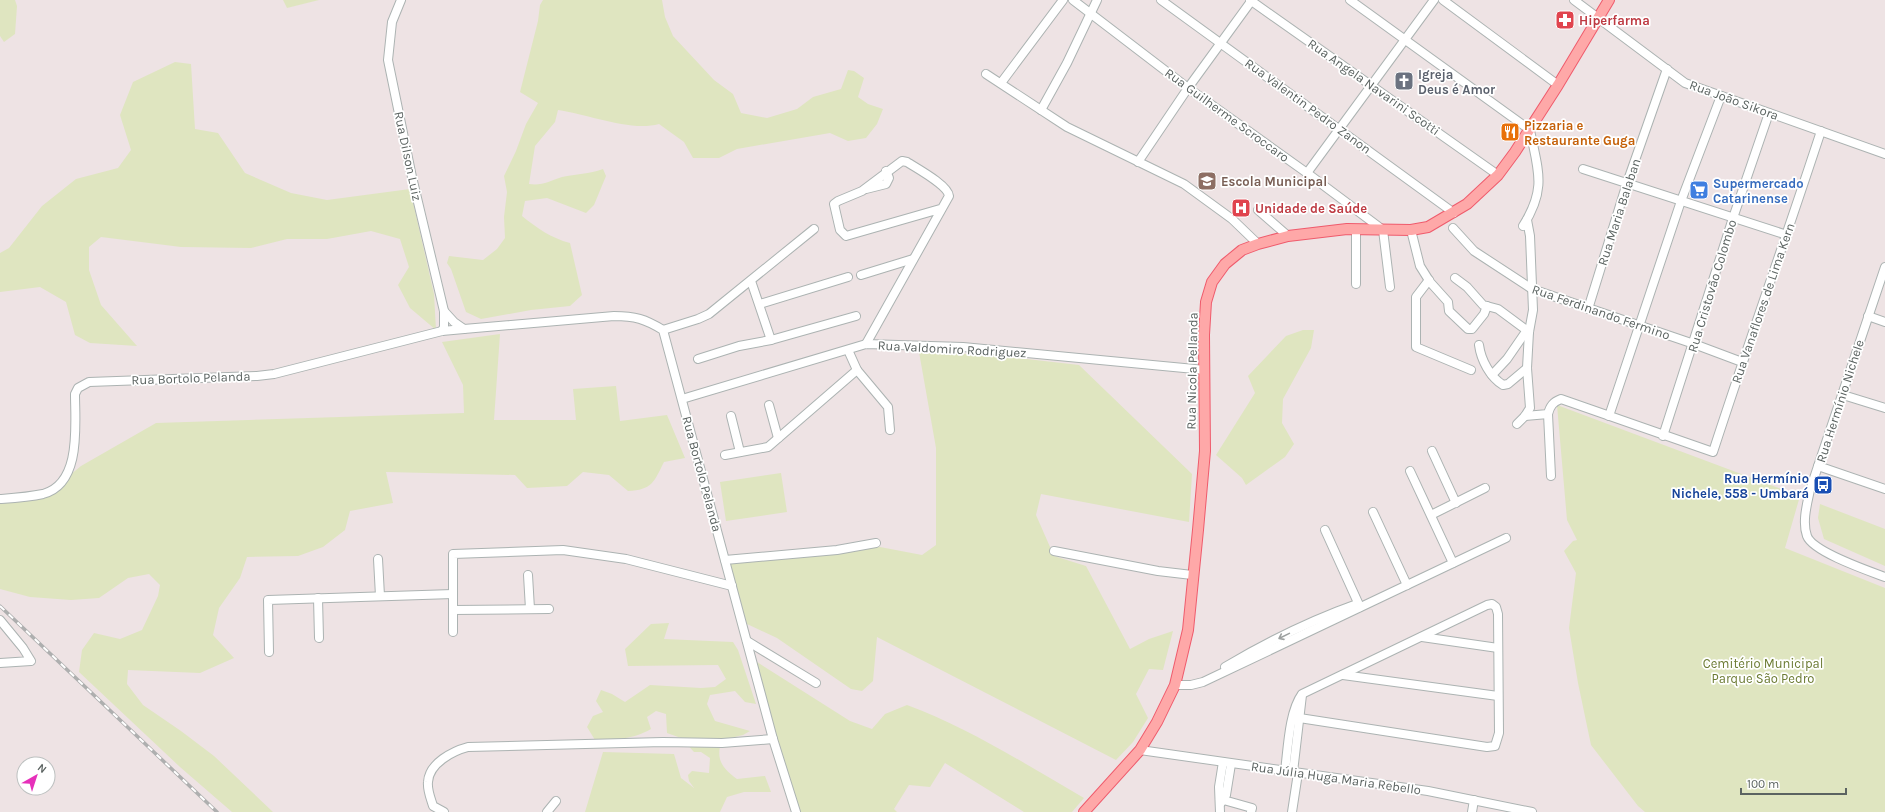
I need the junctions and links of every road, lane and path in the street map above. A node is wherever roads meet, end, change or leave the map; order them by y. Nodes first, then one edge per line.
1 (401, 0) edge
2 (1063, 0) edge
3 (1073, 0) edge
4 (1097, 0) edge
5 (1161, 0) edge
6 (1252, 0) edge
7 (1350, 0) edge
8 (1434, 0) edge
9 (1443, 0) edge
10 (1574, 0) edge
11 (1609, 0) edge
12 (1090, 13) junction
13 (1598, 18) junction
14 (1405, 39) junction
15 (1221, 43) junction
16 (1667, 69) junction
17 (986, 74) dead end
18 (1002, 83) junction
19 (1372, 85) junction
20 (1558, 86) junction
21 (1188, 88) junction
22 (1721, 96) junction
23 (1041, 110) junction
24 (1769, 113) junction
25 (1340, 129) junction
26 (1530, 130) junction
27 (1821, 131) junction
28 (1885, 154) edge
29 (1138, 162) junction
30 (1583, 169) dead end
31 (1307, 172) junction
32 (1498, 174) junction
33 (1627, 183) junction
34 (1681, 201) junction
35 (940, 210) junction
36 (1258, 210) dead end
37 (1454, 213) junction
38 (1733, 218) junction
39 (1453, 228) dead end
40 (814, 229) dead end
41 (1356, 230) junction
42 (1383, 230) junction
43 (1411, 230) junction
44 (1787, 235) junction
45 (1288, 236) junction
46 (1258, 244) junction
47 (913, 259) junction
48 (1885, 267) edge
49 (861, 275) dead end
50 (848, 277) dead end
51 (1455, 278) dead end
52 (1429, 280) junction
53 (751, 281) junction
54 (1356, 284) dead end
55 (1390, 287) dead end
56 (1532, 289) junction
57 (760, 304) junction
58 (1487, 306) junction
59 (1588, 310) junction
60 (444, 311) junction
61 (856, 316) dead end
62 (1868, 316) junction
63 (1885, 322) edge
64 (1640, 325) junction
65 (464, 329) junction
66 (663, 330) junction
67 (442, 331) junction
68 (1528, 331) junction
69 (772, 340) junction
70 (866, 344) junction
71 (1694, 344) junction
72 (1479, 345) dead end
73 (848, 350) junction
74 (698, 359) dead end
75 (1742, 362) junction
76 (1527, 368) junction
77 (857, 370) junction
78 (1205, 370) junction
79 (1471, 370) dead end
80 (1492, 375) junction
81 (1843, 395) junction
82 (682, 399) junction
83 (769, 405) dead end
84 (1885, 408) edge
85 (1548, 414) junction
86 (730, 416) dead end
87 (1525, 416) junction
88 (1608, 416) junction
89 (1517, 424) dead end
90 (890, 430) dead end
91 (1664, 436) junction
92 (778, 438) junction
93 (1432, 451) dead end
94 (740, 452) junction
95 (725, 455) dead end
96 (1818, 466) junction
97 (1410, 472) dead end
98 (1552, 476) dead end
99 (1485, 488) dead end
100 (1885, 489) edge
101 (0, 499) edge
102 (1456, 503) junction
103 (1373, 512) dead end
104 (1431, 515) junction
105 (1325, 530) dead end
106 (1506, 538) dead end
107 (876, 543) dead end
108 (1054, 551) dead end
109 (378, 559) dead end
110 (725, 560) junction
111 (1453, 563) junction
112 (528, 575) dead end
113 (1192, 575) junction
114 (1885, 577) edge
115 (1407, 585) junction
116 (732, 586) junction
117 (453, 594) junction
118 (380, 596) junction
119 (318, 598) junction
120 (1359, 605) junction
121 (530, 609) junction
122 (549, 609) dead end
123 (453, 610) junction
124 (0, 620) edge
125 (453, 632) dead end
126 (1421, 637) junction
127 (319, 638) dead end
128 (747, 641) junction
129 (1498, 648) junction
130 (269, 652) dead end
131 (0, 663) edge
132 (1342, 675) junction
133 (816, 683) dead end
134 (1175, 685) junction
135 (1498, 696) junction
136 (1296, 718) junction
137 (773, 739) junction
138 (1140, 750) junction
139 (1227, 763) junction
140 (1292, 772) junction
141 (1474, 800) junction
142 (556, 801) dead end
143 (1221, 801) junction
144 (444, 812) edge
145 (547, 812) edge
146 (796, 812) edge
147 (1084, 812) edge
148 (1220, 812) edge
149 (1251, 812) edge
150 (1292, 812) edge
151 (1472, 812) edge
152 (1530, 812) edge

1 - 60 street, Rua Dilson Luiz
2 - 18 street
3 - 12 street, Rua Guilherme Scroccaro
4 - 12 street
5 - 15 street, Rua Valentin Pedro Zanon
6 - 15 street
6 - 19 street, Rua Angela Navarini Scotti
7 - 14 street
8 - 14 street
9 - 20 street
10 - 13 street, Rua João Sikora
11 - 13 main road, Rua Nicola Pellanda
12 - 21 street, Rua Guilherme Scroccaro
12 - 23 street
13 - 16 street, Rua João Sikora
13 - 20 main road, Rua Nicola Pellanda
14 - 19 street
14 - 26 street
15 - 21 street
15 - 25 street, Rua Valentin Pedro Zanon
16 - 22 street, Rua João Sikora
16 - 33 street, Rua Maria Balaban
17 - 18 street
18 - 23 street
19 - 25 street
19 - 32 street, Rua Angela Navarini Scotti
20 - 26 main road, Rua Nicola Pellanda
21 - 29 street
21 - 31 street, Rua Guilherme Scroccaro
22 - 24 street, Rua João Sikora
22 - 34 street
23 - 29 street
24 - 27 street, Rua João Sikora
24 - 38 street, Rua Cristovão Colombo
25 - 31 street
25 - 37 street, Rua Valentin Pedro Zanon
26 - 32 main road, Rua Nicola Pellanda
26 - 56 street
27 - 28 street, Rua João Sikora
27 - 44 street, Rua Vanaflores de Lima Kern
29 - 46 street
30 - 33 street
31 - 42 street, Rua Guilherme Scroccaro
32 - 37 main road, Rua Nicola Pellanda
33 - 34 street
33 - 59 street, Rua Maria Balaban
34 - 38 street
34 - 64 street
35 - 35 street
35 - 47 street
36 - 45 street
37 - 43 main road, Rua Nicola Pellanda
38 - 44 street
38 - 71 street, Rua Cristovão Colombo
39 - 56 street, Rua Ferdinando Fermino
40 - 53 street
41 - 42 main road, Rua Nicola Pellanda
41 - 45 main road, Rua Nicola Pellanda
41 - 54 street
42 - 43 main road, Rua Nicola Pellanda
42 - 55 street
43 - 52 street
44 - 75 street, Rua Vanaflores de Lima Kern
45 - 46 main road, Rua Nicola Pellanda
46 - 78 main road, Rua Nicola Pellanda
47 - 49 street
47 - 70 street
48 - 62 street, Rua Hermínio Nichele
50 - 57 street
51 - 58 street
52 - 58 street
52 - 79 street
53 - 57 street
53 - 66 street
56 - 59 street, Rua Ferdinando Fermino
56 - 68 street
57 - 69 street
58 - 68 street
59 - 64 street, Rua Ferdinando Fermino
60 - 65 street
60 - 67 street
61 - 69 street
62 - 63 street
62 - 81 street, Rua Hermínio Nichele
64 - 71 street, Rua Ferdinando Fermino
64 - 88 street
65 - 66 street, Rua Bortolo Pelanda
65 - 67 street, Rua Bortolo Pelanda
66 - 82 street, Rua Bortolo Pelanda
67 - 101 street, Rua Bortolo Pelanda
68 - 76 street
68 - 80 street
69 - 74 street
70 - 73 street, Rua Valdomiro Rodriguez
70 - 78 street, Rua Valdomiro Rodriguez
71 - 75 street, Rua Ferdinando Fermino
71 - 91 street, Rua Cristovão Colombo
72 - 80 street
73 - 77 street
73 - 82 street, Rua Valdomiro Rodriguez
75 - 91 street, Rua Vanaflores de Lima Kern
76 - 80 street
76 - 87 street
77 - 90 street
77 - 92 street
78 - 113 main road, Rua Nicola Pellanda
81 - 84 street
81 - 96 street, Rua Hermínio Nichele
82 - 110 street, Rua Bortolo Pelanda
83 - 92 street
85 - 87 street
85 - 88 street
85 - 98 street
86 - 94 street
87 - 89 street
88 - 91 street
92 - 94 street
93 - 102 street
94 - 95 street
96 - 100 street
96 - 114 street, Rua Hermínio Nichele
97 - 104 street
99 - 102 street
102 - 104 street
103 - 115 street
104 - 111 street
105 - 120 street
106 - 111 street
107 - 110 street
108 - 113 street
109 - 118 street
110 - 116 street, Rua Bortolo Pelanda
111 - 115 street
112 - 121 street
113 - 134 main road, Rua Nicola Pellanda
115 - 120 street
116 - 117 street
116 - 128 street, Rua Bortolo Pelanda
117 - 118 street
117 - 123 street
118 - 119 street
119 - 127 street
119 - 130 street
120 - 134 street
121 - 122 street
121 - 123 street
123 - 125 street
124 - 131 street
126 - 129 street
126 - 129 street
126 - 132 street
128 - 133 street
128 - 137 street, Rua Bortolo Pelanda
129 - 135 street
132 - 135 street
132 - 136 street
134 - 138 main road, Rua Nicola Pellanda
135 - 136 street
136 - 140 street
137 - 144 street
137 - 146 street, Rua Bortolo Pelanda
138 - 139 street, Rua Júlia Huga Maria Rebello
138 - 147 main road, Rua Nicola Pellanda
139 - 140 street, Rua Júlia Huga Maria Rebello
139 - 143 street
140 - 141 street, Rua Júlia Huga Maria Rebello
140 - 150 street
141 - 151 street
141 - 152 street, Rua Júlia Huga Maria Rebello
142 - 145 street
143 - 148 street
143 - 149 street

